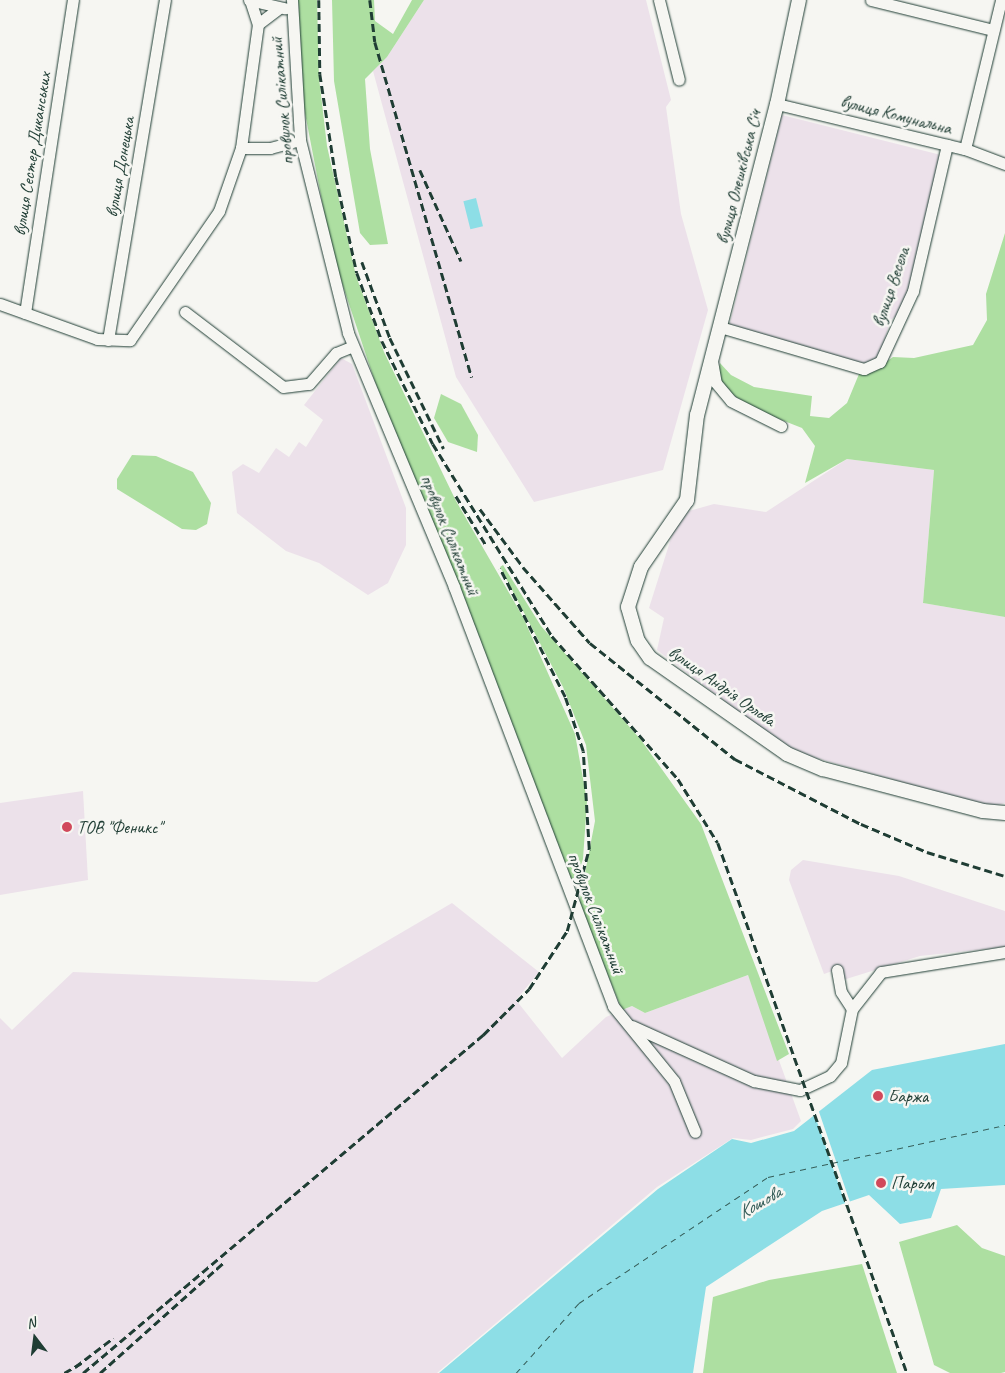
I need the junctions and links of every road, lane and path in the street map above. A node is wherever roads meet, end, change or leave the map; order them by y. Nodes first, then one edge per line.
1 (73, 0) edge
2 (165, 0) edge
3 (250, 0) edge
4 (659, 0) edge
5 (799, 0) edge
6 (871, 0) edge
7 (1001, 0) edge
8 (292, 4) edge
9 (278, 8) junction
10 (258, 24) junction
11 (993, 30) junction
12 (679, 80) dead end
13 (777, 104) junction
14 (300, 140) junction
15 (947, 145) junction
16 (240, 148) junction
17 (964, 150) junction
18 (1005, 164) edge
19 (0, 304) edge
20 (185, 312) dead end
21 (25, 313) junction
22 (720, 327) junction
23 (108, 340) junction
24 (353, 346) junction
25 (712, 362) junction
26 (781, 426) dead end
27 (1005, 813) edge
28 (1005, 952) edge
29 (838, 970) dead end
30 (852, 1009) junction
31 (628, 1024) junction
32 (696, 1132) dead end

1 - 21 street, вулиця Сестер Диканських
2 - 23 street, вулиця Донецька
3 - 9 street
3 - 10 street
4 - 12 street
5 - 13 street, вулиця Олешківська Січ
6 - 11 street
7 - 11 street
8 - 9 street
8 - 14 street, провулок Силікатний
9 - 10 street
10 - 16 street
11 - 17 street
13 - 15 street, вулиця Комунальна
13 - 22 street, вулиця Олешківська Січ
14 - 16 street
14 - 24 street, провулок Силікатний
15 - 17 street, вулиця Комунальна
15 - 22 street, вулиця Весела
16 - 23 street
17 - 18 street, вулиця Комунальна
19 - 21 street
20 - 24 street
21 - 23 street
22 - 25 street, вулиця Олешківська Січ
24 - 31 street, провулок Силікатний
25 - 26 street
25 - 27 street, вулиця Андрія Орлова
28 - 30 street
29 - 30 street
30 - 31 street
31 - 32 street, провулок Силікатний

